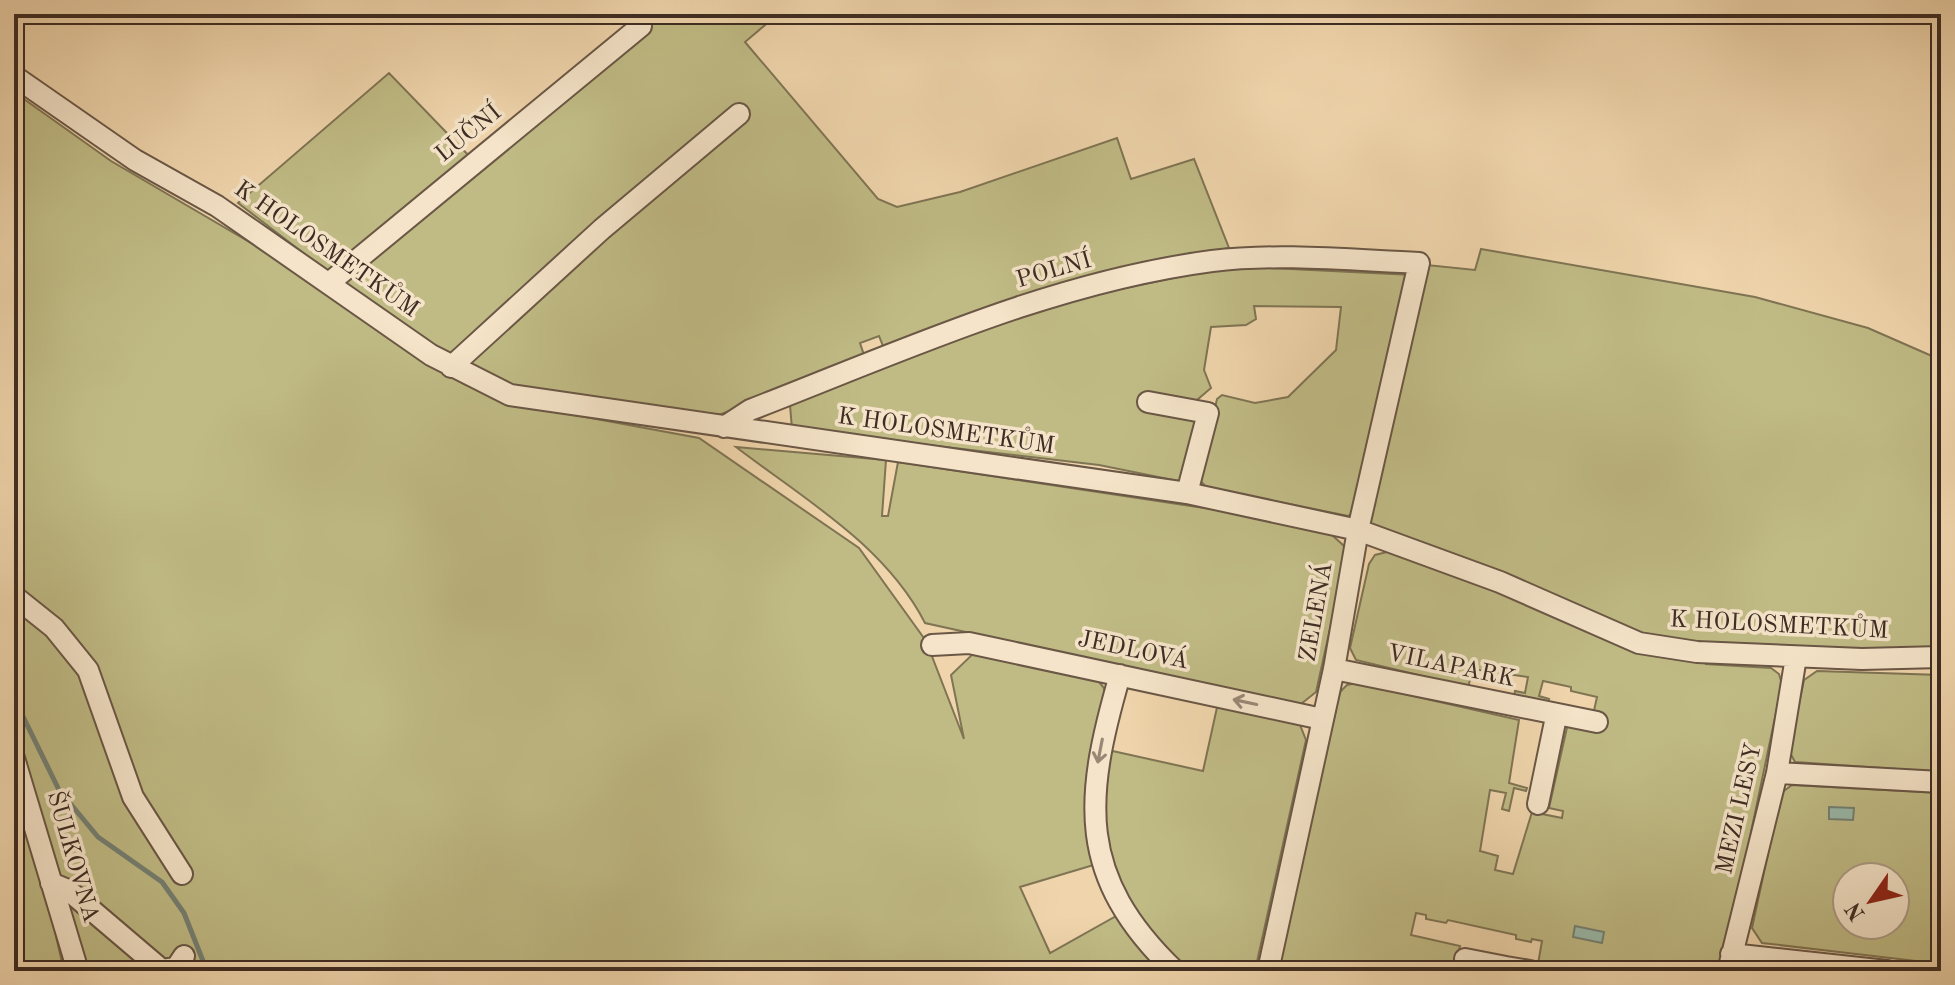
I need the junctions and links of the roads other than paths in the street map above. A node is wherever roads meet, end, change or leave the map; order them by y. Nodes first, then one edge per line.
1 (641, 26) dead end
2 (14, 76) edge
3 (739, 114) dead end
4 (1419, 263) joint
5 (329, 283) junction
6 (451, 367) junction
7 (1148, 402) dead end
8 (724, 427) junction
9 (1187, 493) junction
10 (1358, 530) junction
11 (14, 596) edge
12 (932, 645) dead end
13 (1796, 657) junction
14 (1941, 657) edge
15 (1334, 669) junction
16 (1120, 675) junction
17 (1556, 717) junction
18 (1322, 719) junction
19 (1597, 722) dead end
20 (14, 758) edge
21 (1777, 773) junction
22 (1941, 782) edge
23 (1538, 804) dead end
24 (182, 874) dead end
25 (51, 883) junction
26 (184, 956) dead end
27 (1465, 959) dead end
28 (1730, 963) edge
29 (1506, 969) edge
30 (78, 971) edge
31 (1175, 971) edge
32 (1268, 971) edge
33 (1530, 971) edge
34 (1887, 971) edge

1 - 5 street, LUČNÍ
2 - 5 street, K HOLOSMETKŮM
3 - 6 street
4 - 8 street, POLNÍ
4 - 10 street, ZELENÁ
5 - 6 street, K HOLOSMETKŮM
6 - 8 street, K HOLOSMETKŮM
7 - 9 street
8 - 9 street, K HOLOSMETKŮM
9 - 10 street, K HOLOSMETKŮM
10 - 13 street, K HOLOSMETKŮM
10 - 15 street, ZELENÁ
11 - 24 street
12 - 16 street, JEDLOVÁ
13 - 14 street, K HOLOSMETKŮM
13 - 21 street, MEZI LESY
15 - 17 street, VILAPARK
15 - 18 street, ZELENÁ
18 -> 16 street, JEDLOVÁ
16 -> 31 street
17 - 19 street, VILAPARK
17 - 23 street
18 - 32 street, ZELENÁ
20 - 25 street, ŠULKOVNA
21 - 22 street
21 - 28 street, MEZI LESY
25 - 26 street
25 - 30 street, ŠULKOVNA
27 - 29 street
28 - 34 street
29 - 33 street

